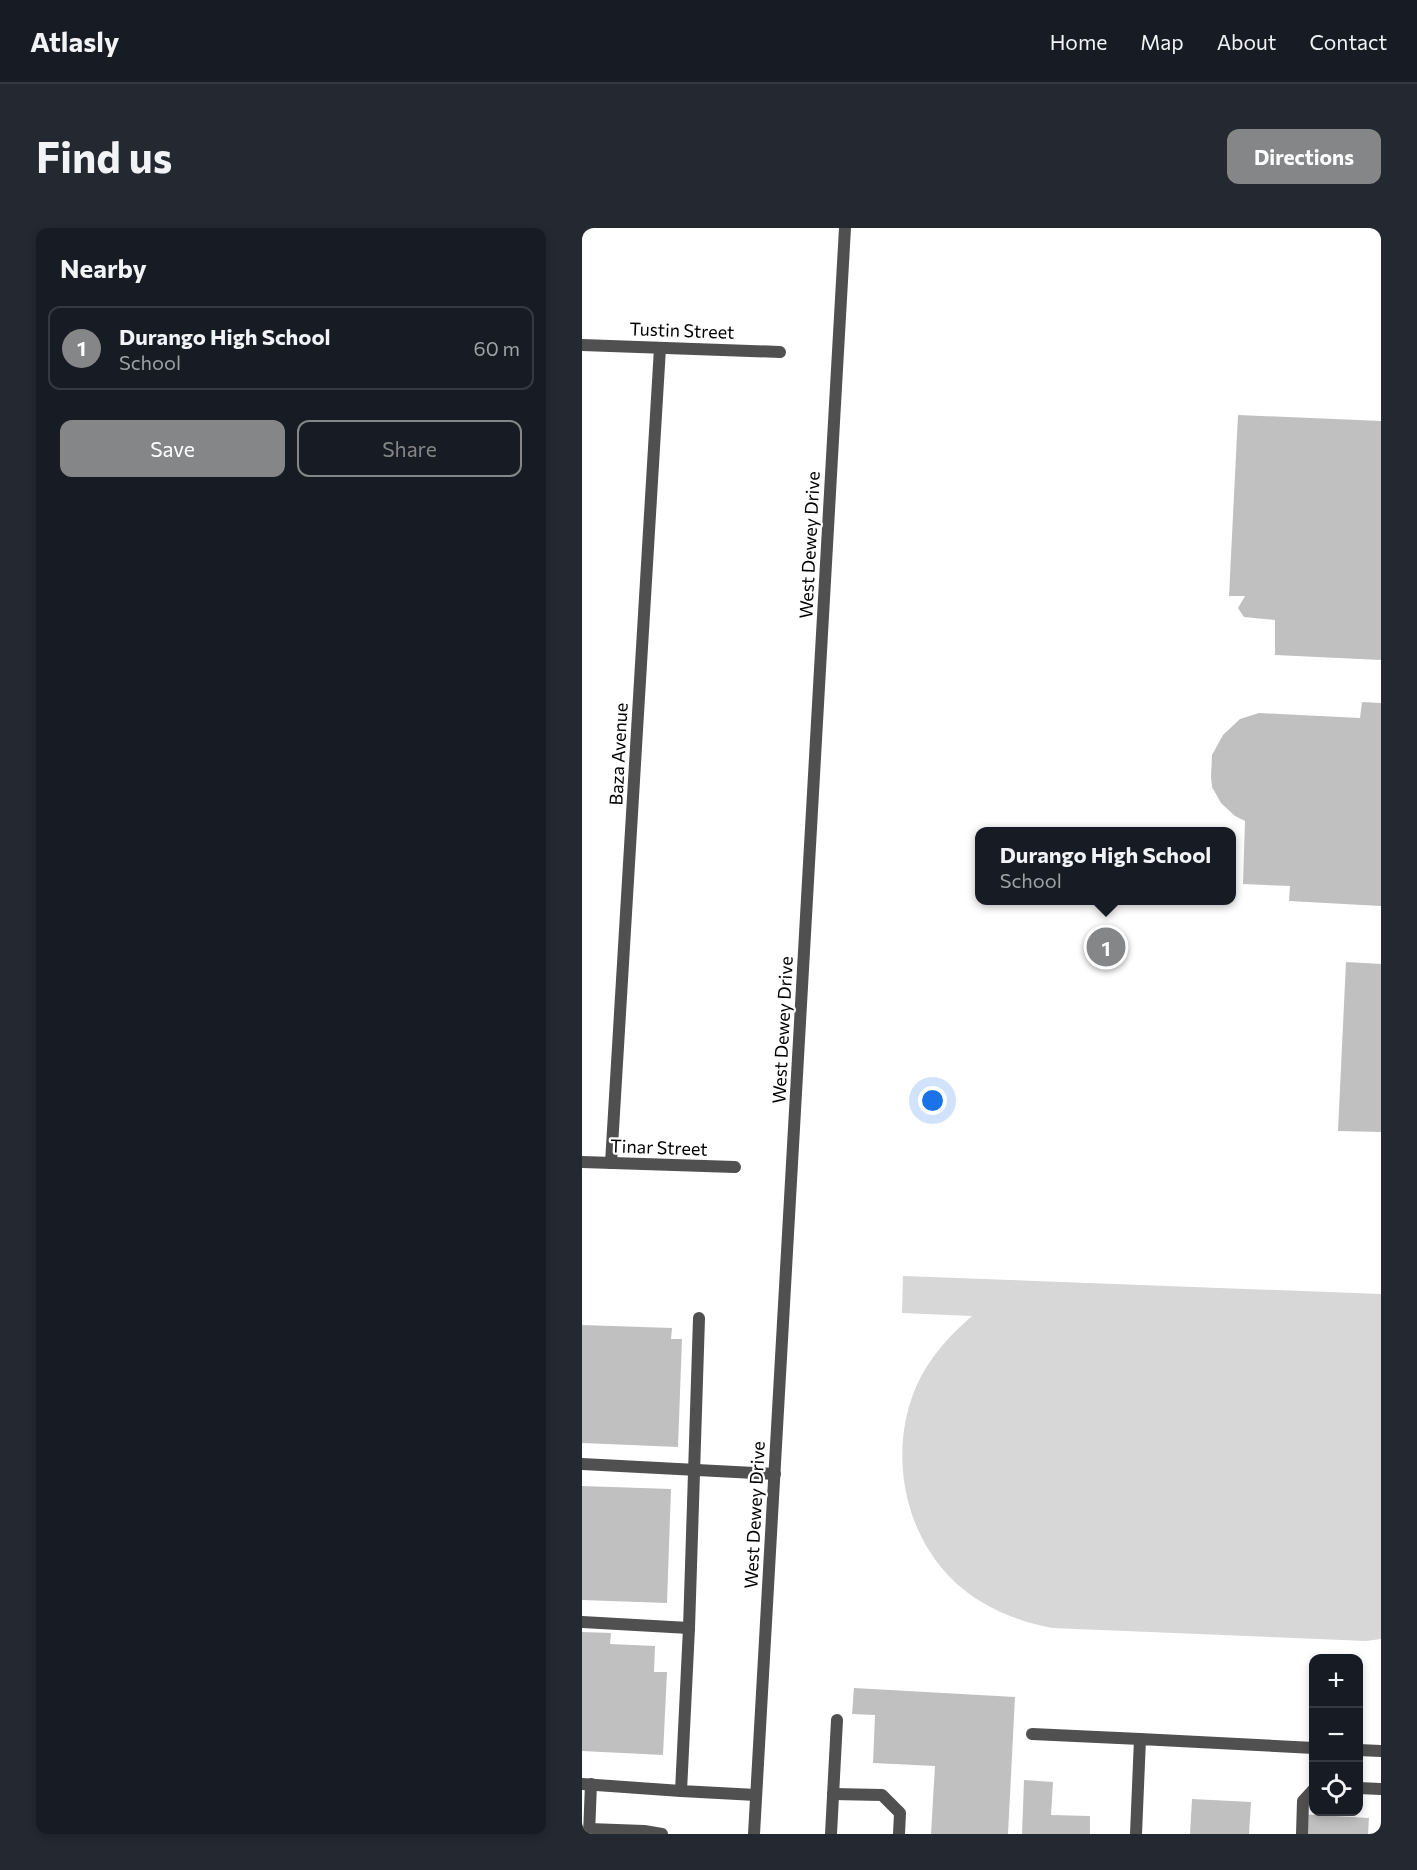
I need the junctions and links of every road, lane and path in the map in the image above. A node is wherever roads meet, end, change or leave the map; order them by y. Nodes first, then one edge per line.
1 (845, 228) edge
2 (582, 345) edge
3 (660, 348) junction
4 (780, 352) dead end
5 (582, 1162) edge
6 (612, 1163) junction
7 (735, 1167) dead end
8 (699, 1318) dead end
9 (582, 1464) edge
10 (694, 1470) junction
11 (775, 1474) junction
12 (582, 1622) edge
13 (689, 1628) junction
14 (837, 1720) dead end
15 (1032, 1734) dead end
16 (1140, 1739) junction
17 (1309, 1748) edge
18 (1363, 1750) edge
19 (1381, 1751) edge
20 (587, 1784) edge
21 (1363, 1788) edge
22 (1381, 1789) edge
23 (681, 1791) junction
24 (833, 1794) junction
25 (1309, 1794) edge
26 (756, 1795) junction
27 (589, 1831) edge
28 (662, 1834) edge
29 (754, 1834) edge
30 (831, 1834) edge
31 (899, 1834) edge
32 (1136, 1834) edge
33 (1302, 1834) edge

1 - 11 street, West Dewey Drive
2 - 3 street, Tustin Street
3 - 4 street, Tustin Street
3 - 6 street, Baza Avenue
5 - 6 street, Tinar Street
6 - 7 street, Tinar Street
8 - 10 street
9 - 10 street
10 - 11 street
10 - 13 street
11 - 26 street, West Dewey Drive
12 - 13 street
13 - 23 street
14 - 24 street
15 - 16 street
16 - 17 street
16 - 32 street
18 - 19 street
20 - 23 street
20 - 27 street
21 - 22 street
23 - 26 street
24 - 30 street
24 - 31 street
25 - 33 street
26 - 29 street, West Dewey Drive
27 - 28 street

